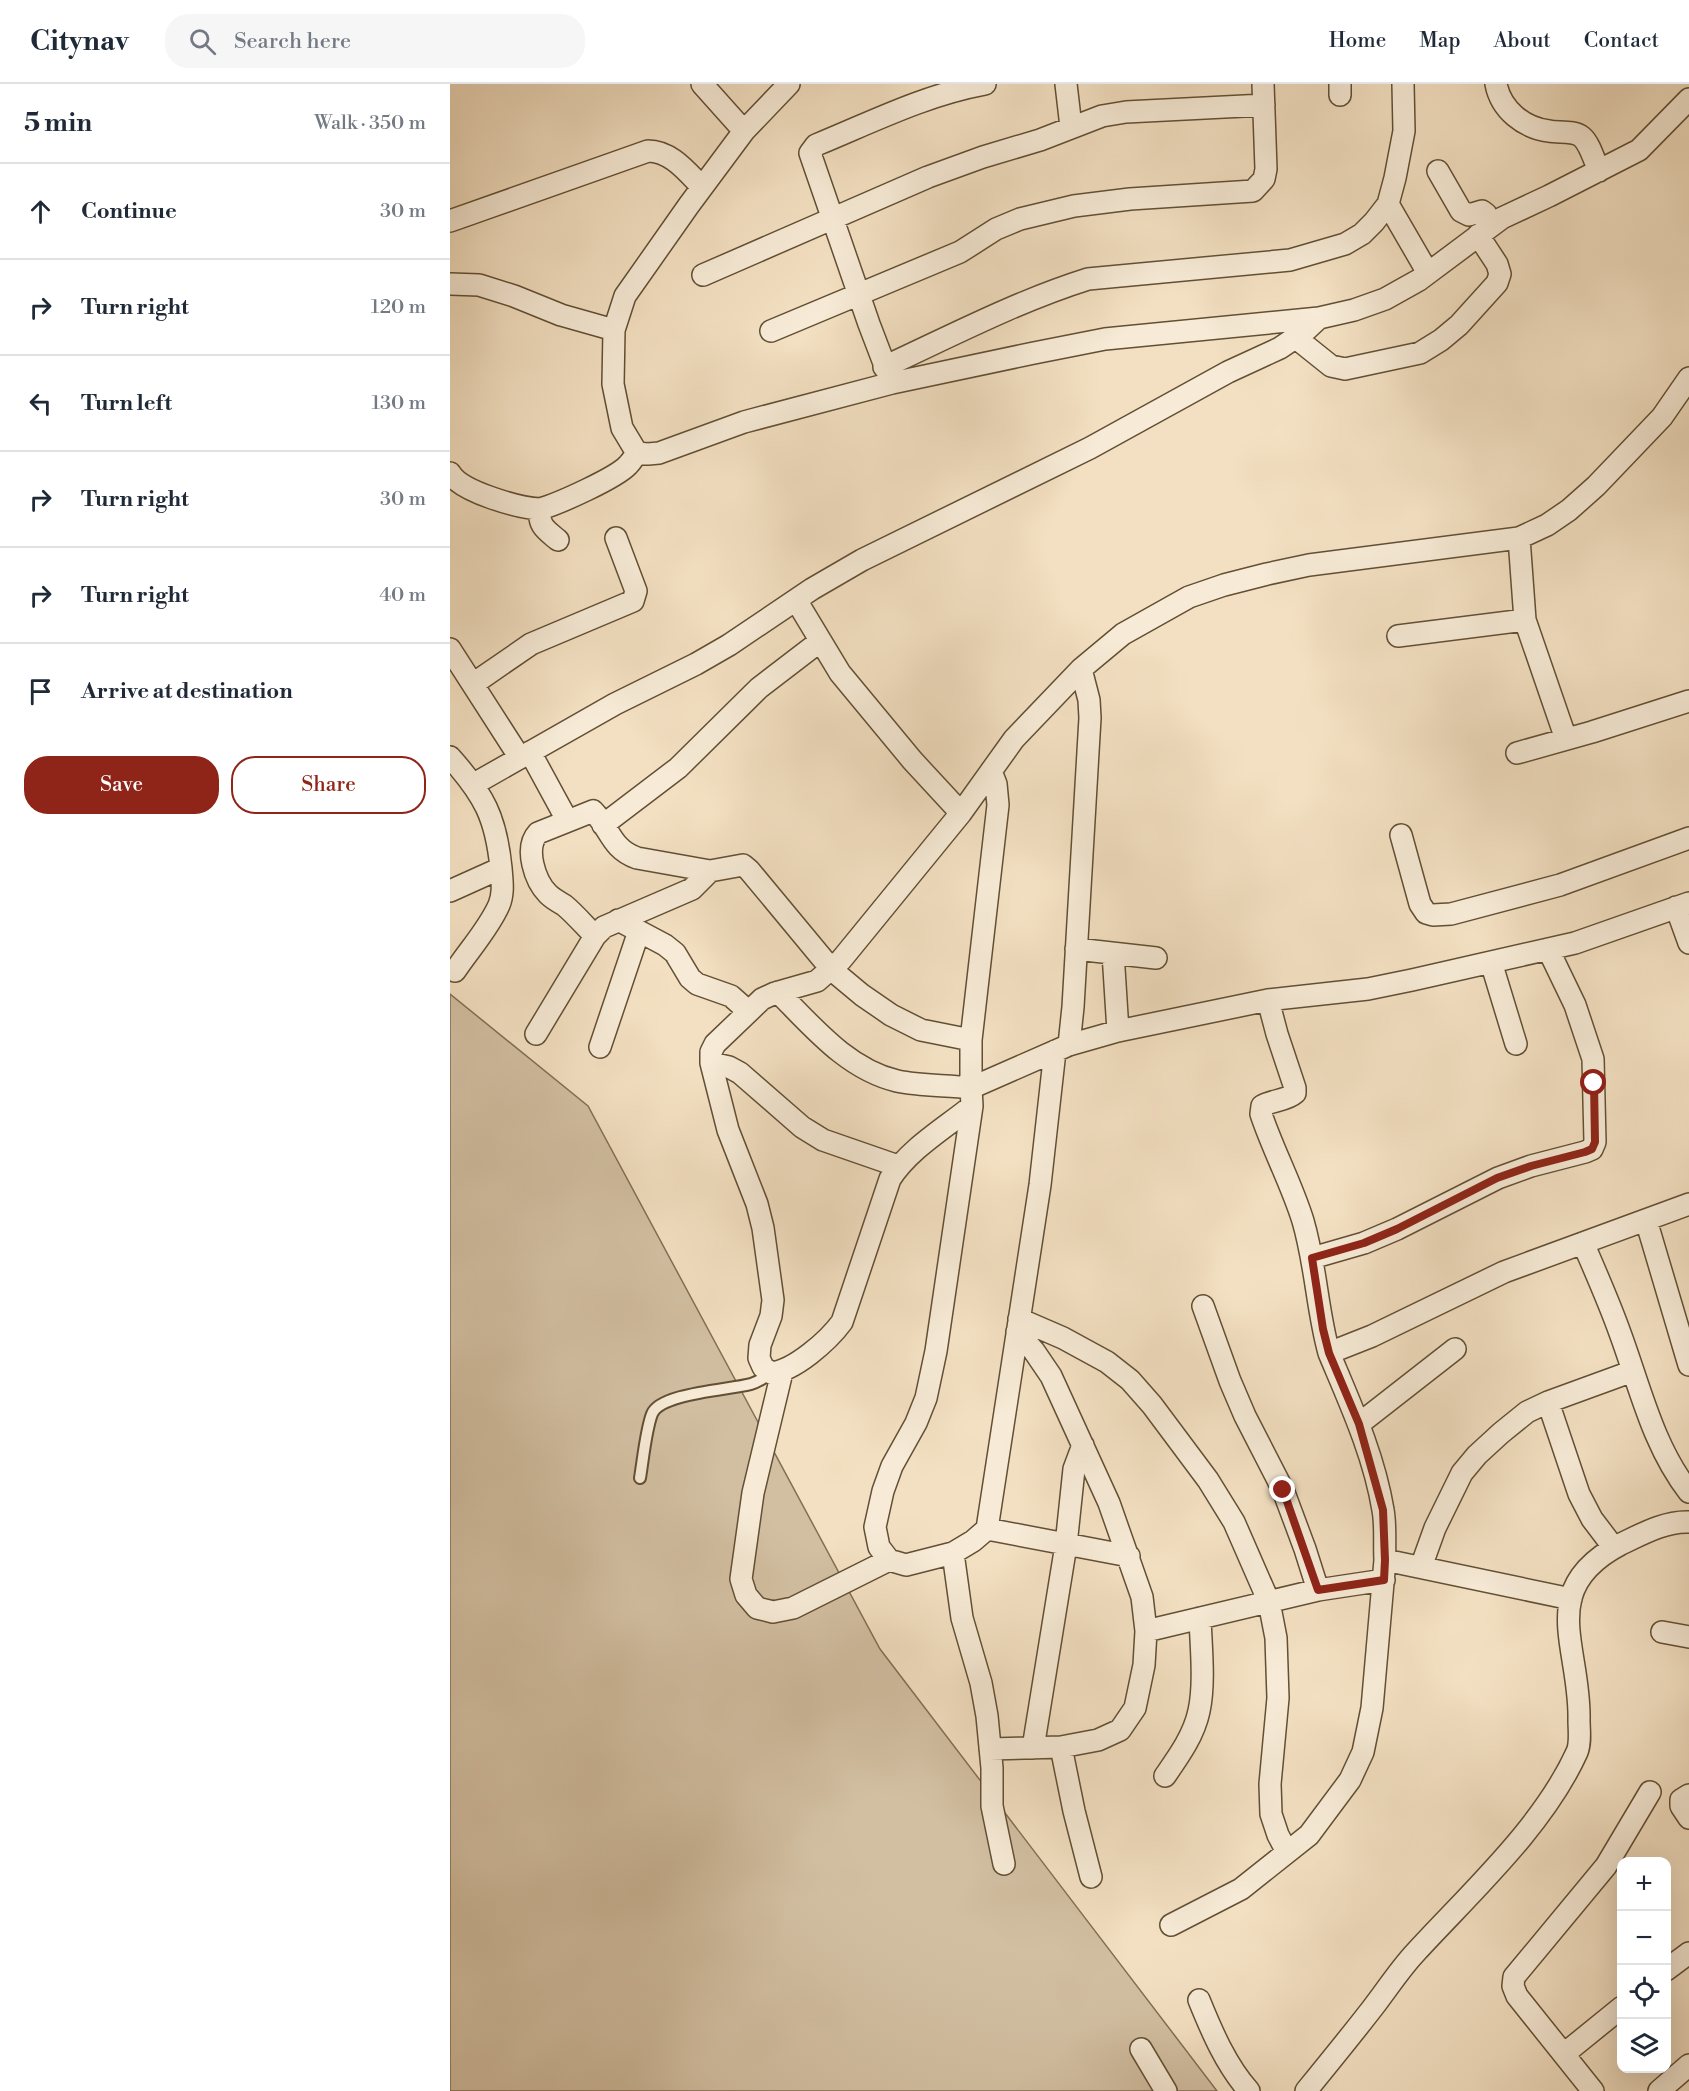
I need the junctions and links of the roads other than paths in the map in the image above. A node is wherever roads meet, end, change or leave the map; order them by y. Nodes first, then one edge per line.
1 (702, 84) edge
2 (789, 84) edge
3 (985, 84) edge
4 (1066, 84) edge
5 (1402, 84) edge
6 (1496, 84) edge
7 (1264, 94) edge
8 (1689, 99) edge
9 (1071, 127) junction
10 (744, 131) junction
11 (1438, 171) dead end
12 (1599, 171) junction
13 (702, 187) junction
14 (1388, 204) junction
15 (832, 219) junction
16 (450, 221) edge
17 (1485, 230) junction
18 (1428, 273) junction
19 (703, 275) dead end
20 (450, 284) edge
21 (859, 294) junction
22 (1319, 318) junction
23 (614, 330) junction
24 (771, 331) dead end
25 (1296, 338) junction
26 (888, 375) junction
27 (1689, 378) edge
28 (637, 453) junction
29 (450, 473) edge
30 (540, 509) junction
31 (616, 538) dead end
32 (1519, 538) junction
33 (558, 540) dead end
34 (796, 600) junction
35 (1525, 620) junction
36 (1398, 636) dead end
37 (819, 642) junction
38 (450, 649) edge
39 (1081, 669) junction
40 (473, 684) junction
41 (1689, 701) edge
42 (1566, 739) junction
43 (1517, 753) dead end
44 (525, 755) junction
45 (450, 757) edge
46 (991, 771) junction
47 (474, 784) junction
48 (961, 813) junction
49 (567, 820) junction
50 (603, 825) junction
51 (1401, 835) dead end
52 (1689, 838) edge
53 (501, 868) junction
54 (710, 871) junction
55 (450, 891) edge
56 (1683, 905) edge
57 (618, 920) junction
58 (639, 931) junction
59 (595, 936) junction
60 (1689, 943) edge
61 (1076, 949) junction
62 (1548, 949) junction
63 (1113, 953) junction
64 (1156, 958) dead end
65 (1491, 962) junction
66 (832, 970) junction
67 (455, 971) dead end
68 (778, 992) junction
69 (1268, 1000) junction
70 (748, 1011) junction
71 (1118, 1031) junction
72 (536, 1034) dead end
73 (970, 1040) junction
74 (1516, 1044) dead end
75 (600, 1047) dead end
76 (1062, 1048) junction
77 (711, 1063) junction
78 (972, 1097) junction
79 (898, 1166) junction
80 (1689, 1204) edge
81 (1646, 1220) junction
82 (1583, 1243) junction
83 (1312, 1258) junction
84 (1203, 1306) dead end
85 (1018, 1325) junction
86 (1455, 1349) dead end
87 (1329, 1353) junction
88 (1689, 1365) edge
89 (1633, 1371) junction
90 (776, 1373) junction
91 (1548, 1402) junction
92 (1359, 1424) junction
93 (1083, 1445) junction
94 (640, 1478) dead end
95 (1689, 1492) edge
96 (1689, 1522) edge
97 (987, 1529) junction
98 (1066, 1545) junction
99 (1614, 1548) junction
100 (952, 1553) junction
101 (1129, 1557) junction
102 (889, 1560) junction
103 (1420, 1568) junction
104 (1384, 1570) junction
105 (1318, 1590) junction
106 (1571, 1599) junction
107 (1269, 1602) junction
108 (1200, 1618) junction
109 (1146, 1632) junction
110 (1662, 1632) dead end
111 (1689, 1637) edge
112 (1061, 1747) junction
113 (1033, 1748) junction
114 (990, 1749) junction
115 (1165, 1776) dead end
116 (1650, 1792) dead end
117 (1689, 1795) edge
118 (1689, 1818) edge
119 (1287, 1852) junction
120 (1004, 1864) dead end
121 (1091, 1877) dead end
122 (1171, 1925) dead end
123 (1689, 1953) edge
124 (1671, 1967) edge
125 (1199, 2000) dead end
126 (1617, 2011) edge
127 (1141, 2049) dead end
128 (1564, 2054) junction
129 (1685, 2076) edge
130 (1166, 2091) edge
131 (1249, 2091) edge
132 (1306, 2091) edge
133 (1593, 2091) edge
134 (1659, 2091) edge

1 - 10 street
2 - 10 street
3 - 15 street
4 - 9 street
5 - 14 street
6 - 12 street
7 - 9 street
7 - 21 street
8 - 12 street
9 - 15 street
10 - 13 street
11 - 17 street
12 - 17 street
13 - 16 street
13 - 23 street
14 - 18 street
14 - 26 street
15 - 19 street
15 - 21 street
17 - 18 street
17 - 25 street
18 - 22 street
20 - 23 street
21 - 24 street
21 - 26 street
22 - 25 street
22 - 26 street
23 - 28 street
25 - 34 street
26 - 28 street
27 - 32 street
28 - 30 street
29 - 30 street
30 - 33 street
31 - 40 street
32 - 35 street
32 - 39 street
34 - 37 street
34 - 44 street
35 - 36 street
35 - 42 street
37 - 48 street
37 - 50 street
38 - 40 street
39 - 46 street
39 - 61 street
40 - 44 street
41 - 42 street
42 - 43 street
44 - 47 street
44 - 49 street
45 - 47 street
46 - 48 street
46 - 73 street
47 - 53 street
48 - 66 street
49 - 50 street
49 - 59 street
50 - 54 street
51 - 52 street
53 - 55 street
53 - 67 street
54 - 57 street
54 - 66 street
56 - 60 street
56 - 62 street
57 - 58 street
57 - 59 street
58 - 70 street
58 - 75 street
59 - 72 street
61 - 63 street
61 - 76 street
62 - 65 street
62 - 83 street
63 - 64 street
63 - 71 street
65 - 69 street
65 - 74 street
66 - 68 street
66 - 73 street
68 - 70 street
68 - 78 street
69 - 71 street
69 - 83 street
70 - 77 street
71 - 76 street
73 - 78 street
76 - 78 street
76 - 85 street
77 - 79 street
77 - 90 street
78 - 79 street
78 - 102 street
79 - 90 street
80 - 81 street
81 - 82 street
81 - 88 street
82 - 87 street
82 - 89 street
83 - 87 street
84 - 105 street
85 - 93 street
85 - 97 street
85 - 107 street
86 - 92 street
87 - 92 street
89 - 91 street
89 - 95 street
90 - 94 lane
90 - 102 street
91 - 99 street
91 - 103 street
92 - 104 street
93 - 98 street
93 - 101 street
96 - 99 street
97 - 98 street
97 - 100 street
98 - 101 street
98 - 113 street
99 - 106 street
100 - 102 street
100 - 114 street
101 - 109 street
103 - 104 street
103 - 106 street
104 - 105 street
104 - 119 street
105 - 107 street
106 - 132 street
107 - 108 street
107 - 119 street
108 - 109 street
108 - 115 street
109 - 112 street
110 - 111 street
112 - 113 street
112 - 121 street
113 - 114 street
114 - 120 street
116 - 128 street
117 - 118 street
119 - 122 street
123 - 124 street
125 - 131 street
126 - 128 street
127 - 130 street
128 - 133 street
129 - 134 street

